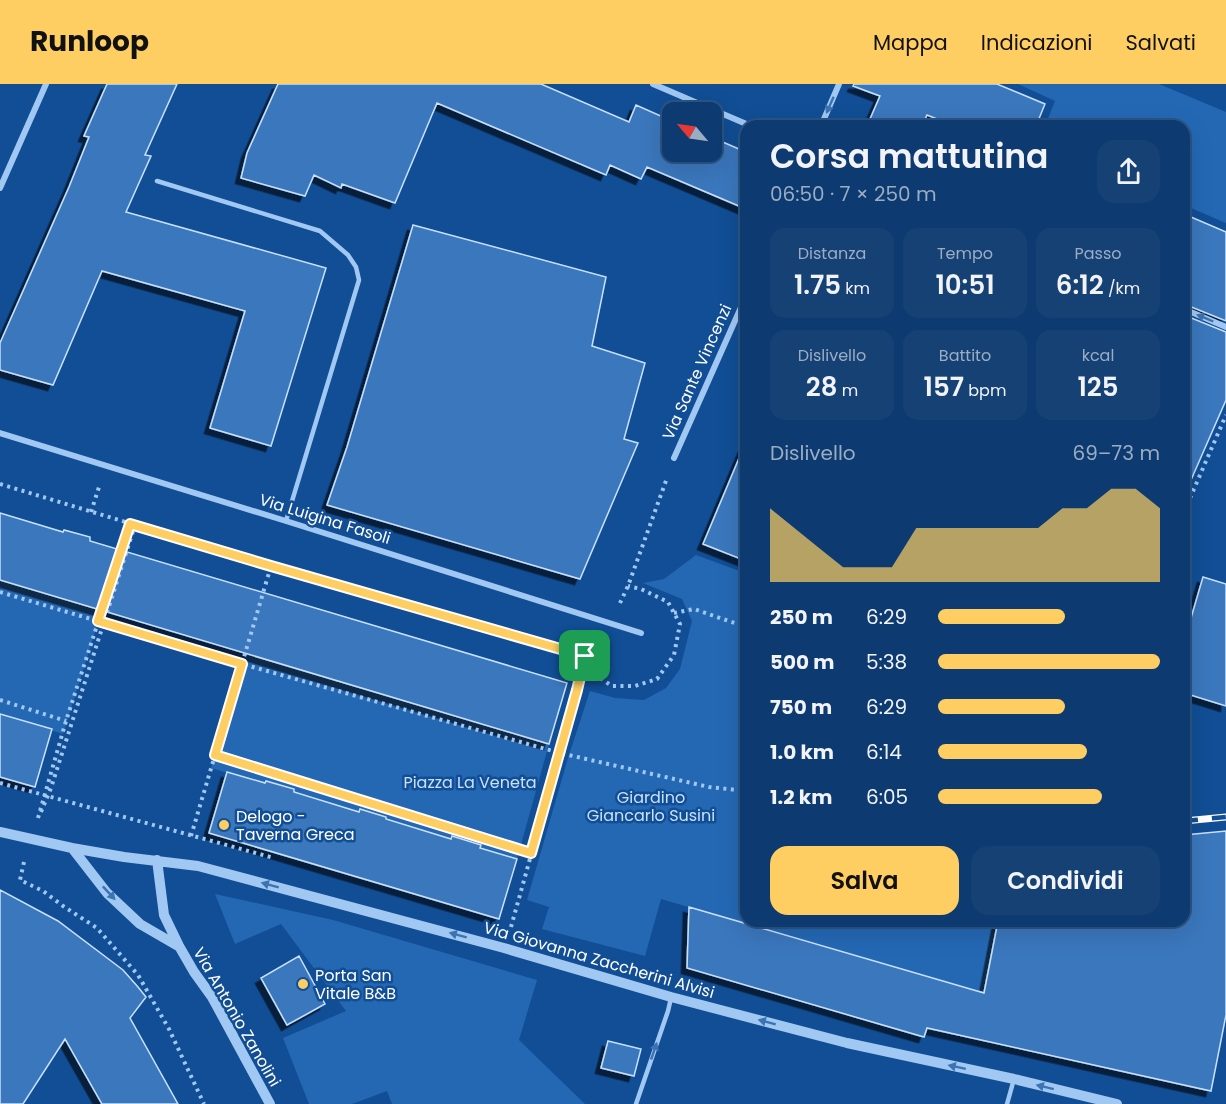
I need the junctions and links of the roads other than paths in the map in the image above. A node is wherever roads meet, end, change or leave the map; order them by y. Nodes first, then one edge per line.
1 (46, 84) edge
2 (653, 84) edge
3 (839, 84) edge
4 (823, 120) edge
5 (740, 121) edge
6 (157, 181) dead end
7 (0, 188) edge
8 (740, 310) edge
9 (1190, 312) edge
10 (1226, 327) edge
11 (0, 434) edge
12 (674, 458) road end
13 (286, 521) junction
14 (641, 633) dead end
15 (0, 832) edge
16 (72, 848) junction
17 (157, 860) junction
18 (179, 946) junction
19 (671, 997) junction
20 (1014, 1079) junction
21 (270, 1104) edge
22 (636, 1104) edge
23 (1007, 1104) edge
24 (1117, 1104) edge

1 - 7 street
2 - 5 street
3 -> 4 street
6 - 13 lane
8 - 12 street, Via Sante Vincenzi
10 -> 9 street
11 - 13 street, Via Luigina Fasoli
13 - 14 street, Via Luigina Fasoli
15 - 16 street
16 - 17 street, Via Giovanna Zaccherini Alvisi
16 -> 18 street, Via Antonio Zanolini
17 - 18 street, Via Antonio Zanolini
19 -> 17 street, Via Giovanna Zaccherini Alvisi
18 - 21 street, Via Antonio Zanolini
20 -> 19 street, Via Giovanna Zaccherini Alvisi
22 -> 19 lane
20 - 23 lane
24 -> 20 street, Via Giovanna Zaccherini Alvisi

